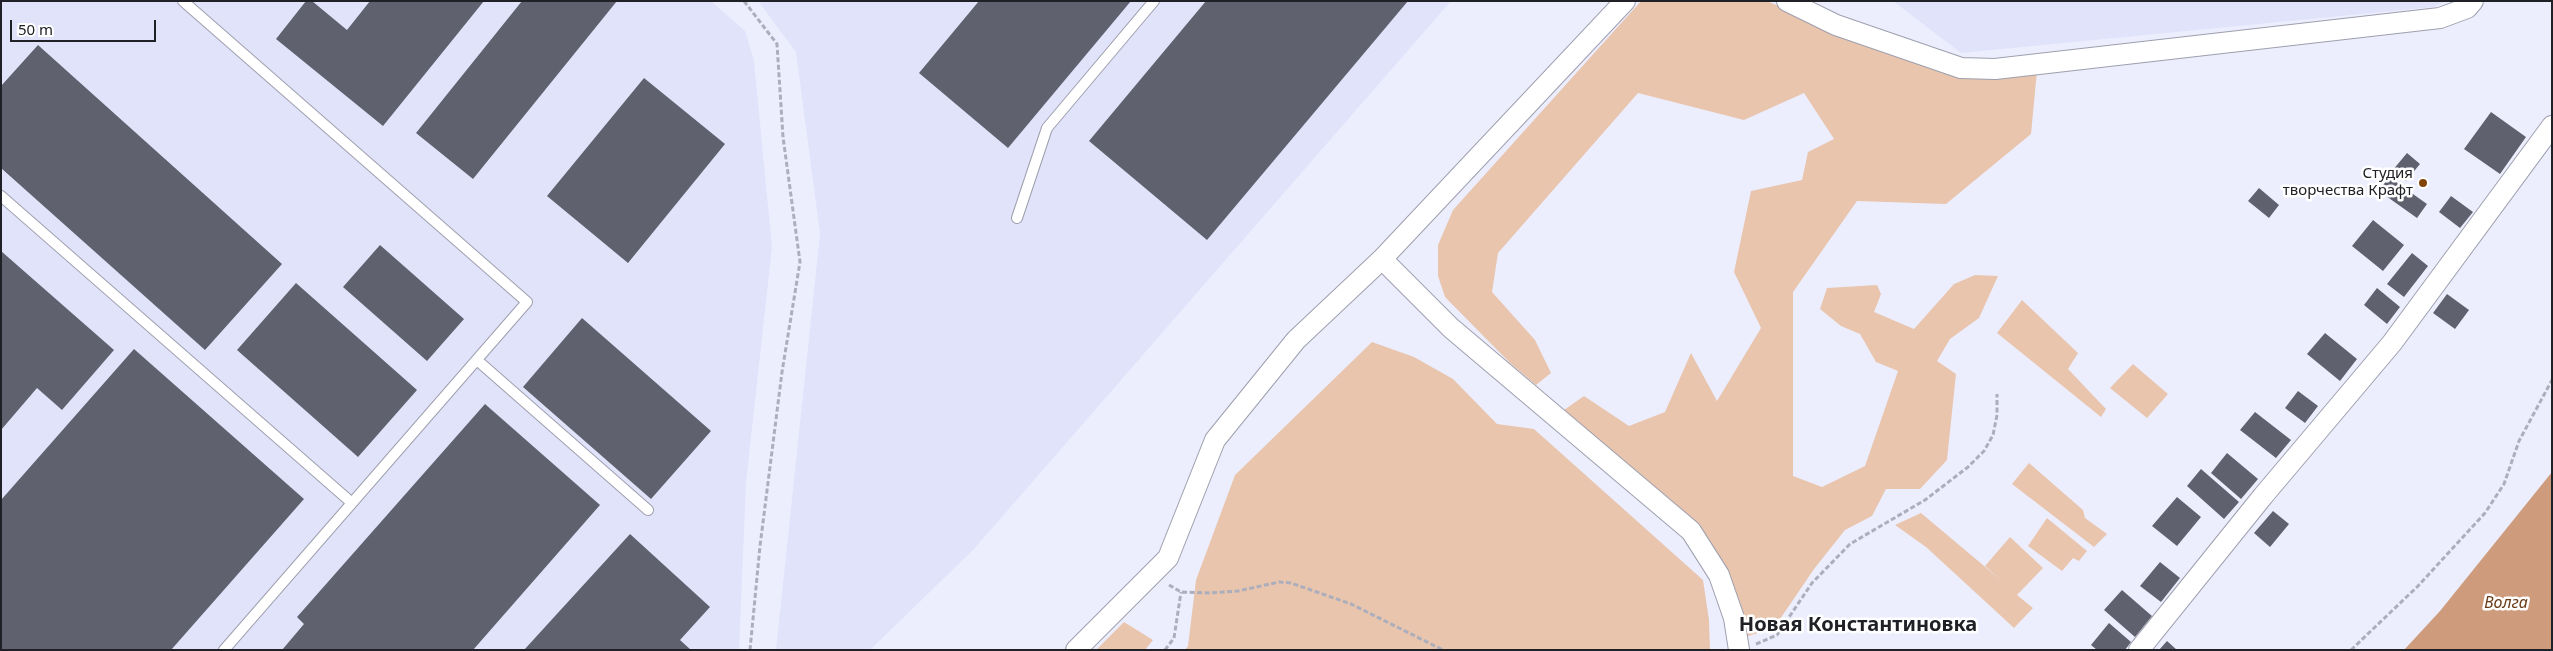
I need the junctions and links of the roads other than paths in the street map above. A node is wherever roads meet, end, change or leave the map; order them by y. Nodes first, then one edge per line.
1 (183, 1) edge
2 (1154, 1) edge
3 (1625, 1) edge
4 (1787, 1) edge
5 (2473, 1) edge
6 (2552, 126) edge
7 (1, 196) edge
8 (1017, 218) dead end
9 (1382, 258) junction
10 (477, 360) junction
11 (352, 503) junction
12 (648, 510) dead end
13 (1745, 648) edge
14 (224, 650) edge
15 (1076, 650) edge
16 (2140, 650) edge

1 - 10 lane
2 - 8 lane
3 - 9 street
4 - 5 street
6 - 16 street
7 - 11 lane
9 - 13 street
9 - 15 street
10 - 11 lane
10 - 12 lane
11 - 14 lane

